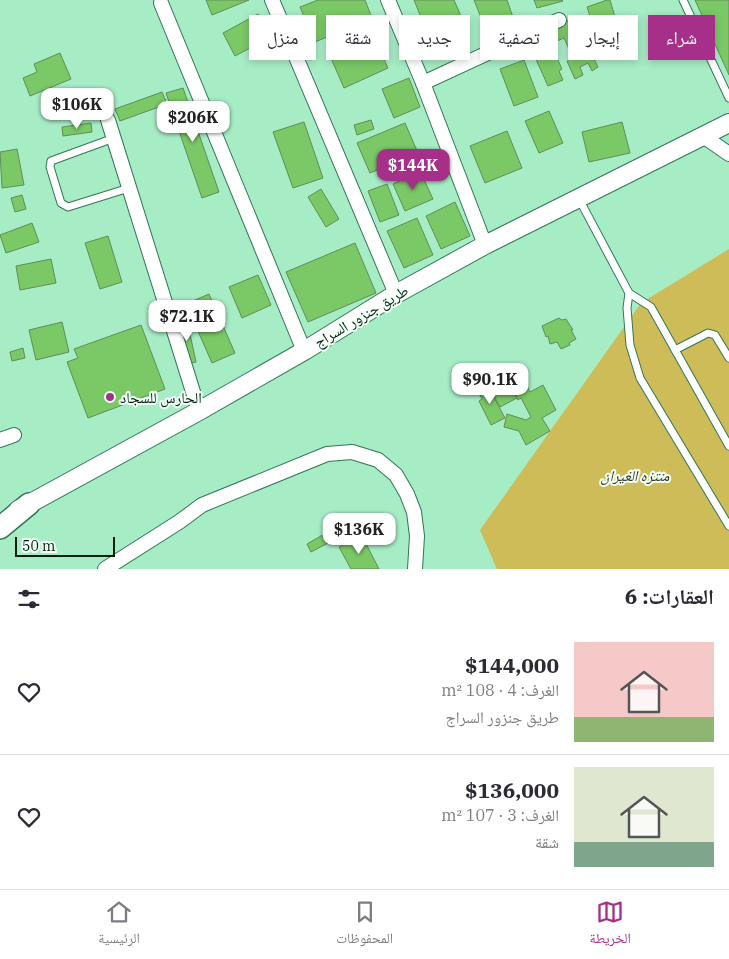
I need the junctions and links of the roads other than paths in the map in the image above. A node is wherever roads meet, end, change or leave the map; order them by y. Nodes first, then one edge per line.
1 (272, 0) edge
2 (388, 0) edge
3 (683, 0) edge
4 (161, 3) dead end
5 (559, 20) dead end
6 (423, 83) junction
7 (729, 98) edge
8 (108, 120) dead end
9 (729, 123) edge
10 (703, 136) junction
11 (114, 138) junction
12 (729, 154) edge
13 (129, 188) junction
14 (579, 198) junction
15 (485, 245) junction
16 (629, 293) junction
17 (396, 294) junction
18 (675, 350) junction
19 (304, 351) junction
20 (729, 358) edge
21 (199, 411) junction
22 (14, 435) dead end
23 (0, 440) edge
24 (729, 446) edge
25 (29, 504) junction
26 (0, 519) edge
27 (729, 526) edge
28 (0, 528) edge
29 (105, 569) edge
30 (415, 569) edge

1 - 17 street
2 - 6 street
3 - 7 lane
4 - 19 street
5 - 6 street
6 - 15 street
8 - 11 street
9 - 10 street, طريق جنزور السراج
10 - 12 street
10 - 14 street, طريق جنزور السراج
11 - 13 street
11 - 13 lane
13 - 21 street
14 - 15 street, طريق جنزور السراج
14 - 16 lane
15 - 17 street, طريق جنزور السراج
16 - 18 lane
16 - 27 lane
17 - 19 street, طريق جنزور السراج
18 - 20 lane
18 - 24 lane
19 - 21 street, طريق جنزور السراج
21 - 25 street, طريق جنزور السراج
22 - 23 street
25 - 26 street, طريق جنزور السراج
25 - 28 main road
29 - 30 street

